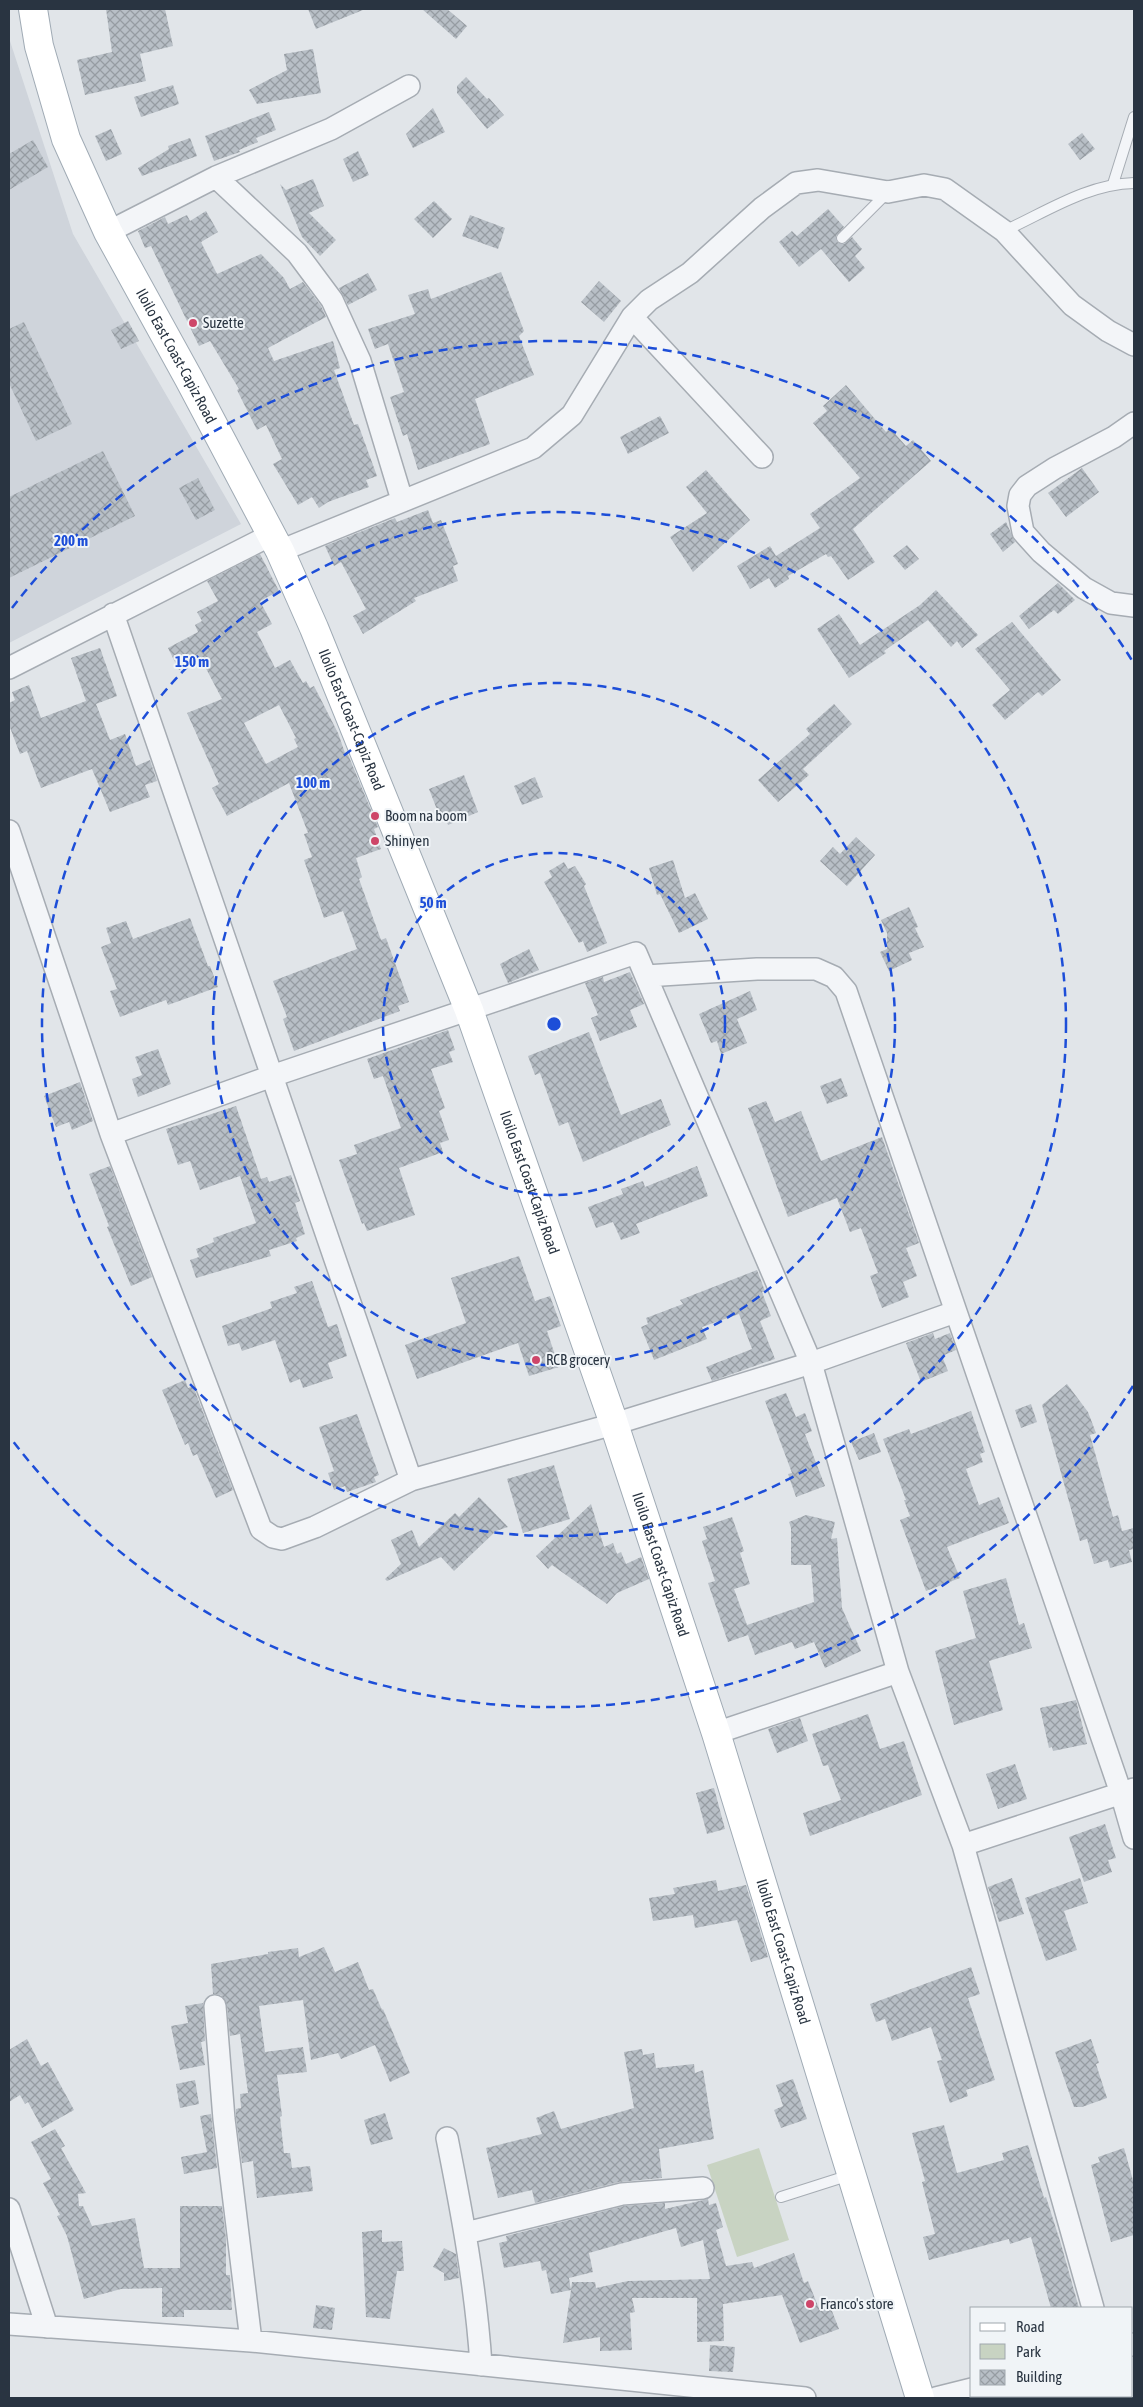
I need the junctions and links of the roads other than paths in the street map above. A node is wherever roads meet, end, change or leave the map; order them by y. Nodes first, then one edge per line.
1 (33, 9) edge
2 (409, 86) dead end
3 (1134, 117) edge
4 (216, 177) junction
5 (1134, 183) edge
6 (1113, 184) junction
7 (888, 192) junction
8 (1004, 231) junction
9 (108, 232) junction
10 (842, 238) dead end
11 (632, 317) junction
12 (1134, 345) edge
13 (1134, 423) edge
14 (762, 457) dead end
15 (402, 500) junction
16 (276, 543) junction
17 (1134, 606) edge
18 (113, 614) junction
19 (9, 668) edge
20 (9, 831) edge
21 (646, 976) junction
22 (469, 1010) junction
23 (272, 1076) junction
24 (111, 1134) junction
25 (955, 1312) junction
26 (812, 1363) junction
27 (614, 1424) junction
28 (411, 1480) junction
29 (898, 1672) junction
30 (716, 1733) junction
31 (1128, 1791) edge
32 (1134, 1838) edge
33 (963, 1845) junction
34 (214, 2006) dead end
35 (448, 2138) dead end
36 (851, 2175) junction
37 (703, 2188) dead end
38 (781, 2197) dead end
39 (9, 2209) edge
40 (466, 2234) junction
41 (1094, 2307) edge
42 (9, 2324) edge
43 (47, 2327) junction
44 (251, 2341) junction
45 (481, 2365) junction
46 (970, 2390) edge
47 (703, 2393) edge
48 (805, 2398) edge
49 (920, 2398) edge
50 (936, 2398) edge

1 - 9 main road, Iloilo East Coast-Capiz Road
2 - 4 street
3 - 6 lane
4 - 9 street
4 - 15 street
5 - 6 lane
6 - 8 lane
7 - 8 street
7 - 10 lane
7 - 11 street
8 - 12 street
9 - 16 main road, Iloilo East Coast-Capiz Road
11 - 14 street
11 - 15 street
13 - 17 street
15 - 16 street
16 - 18 street
16 - 22 main road, Iloilo East Coast-Capiz Road
18 - 19 street
18 - 23 street
20 - 24 street
21 - 22 street
21 - 25 street
21 - 26 street
22 - 23 street
22 - 27 main road, Iloilo East Coast-Capiz Road
23 - 24 street
23 - 28 street
24 - 28 street
25 - 26 street
25 - 31 street
26 - 27 street
26 - 29 street
27 - 28 street
27 - 30 main road, Iloilo East Coast-Capiz Road
29 - 30 street
29 - 33 street
30 - 36 main road, Iloilo East Coast-Capiz Road
31 - 32 street
31 - 33 street
33 - 41 street
34 - 44 street
35 - 40 street
36 - 38 lane
36 - 49 main road, Iloilo East Coast-Capiz Road
37 - 40 street
39 - 43 street
40 - 45 street
42 - 43 street
43 - 44 street
44 - 45 street
45 - 47 street
46 - 50 street
47 - 48 street

